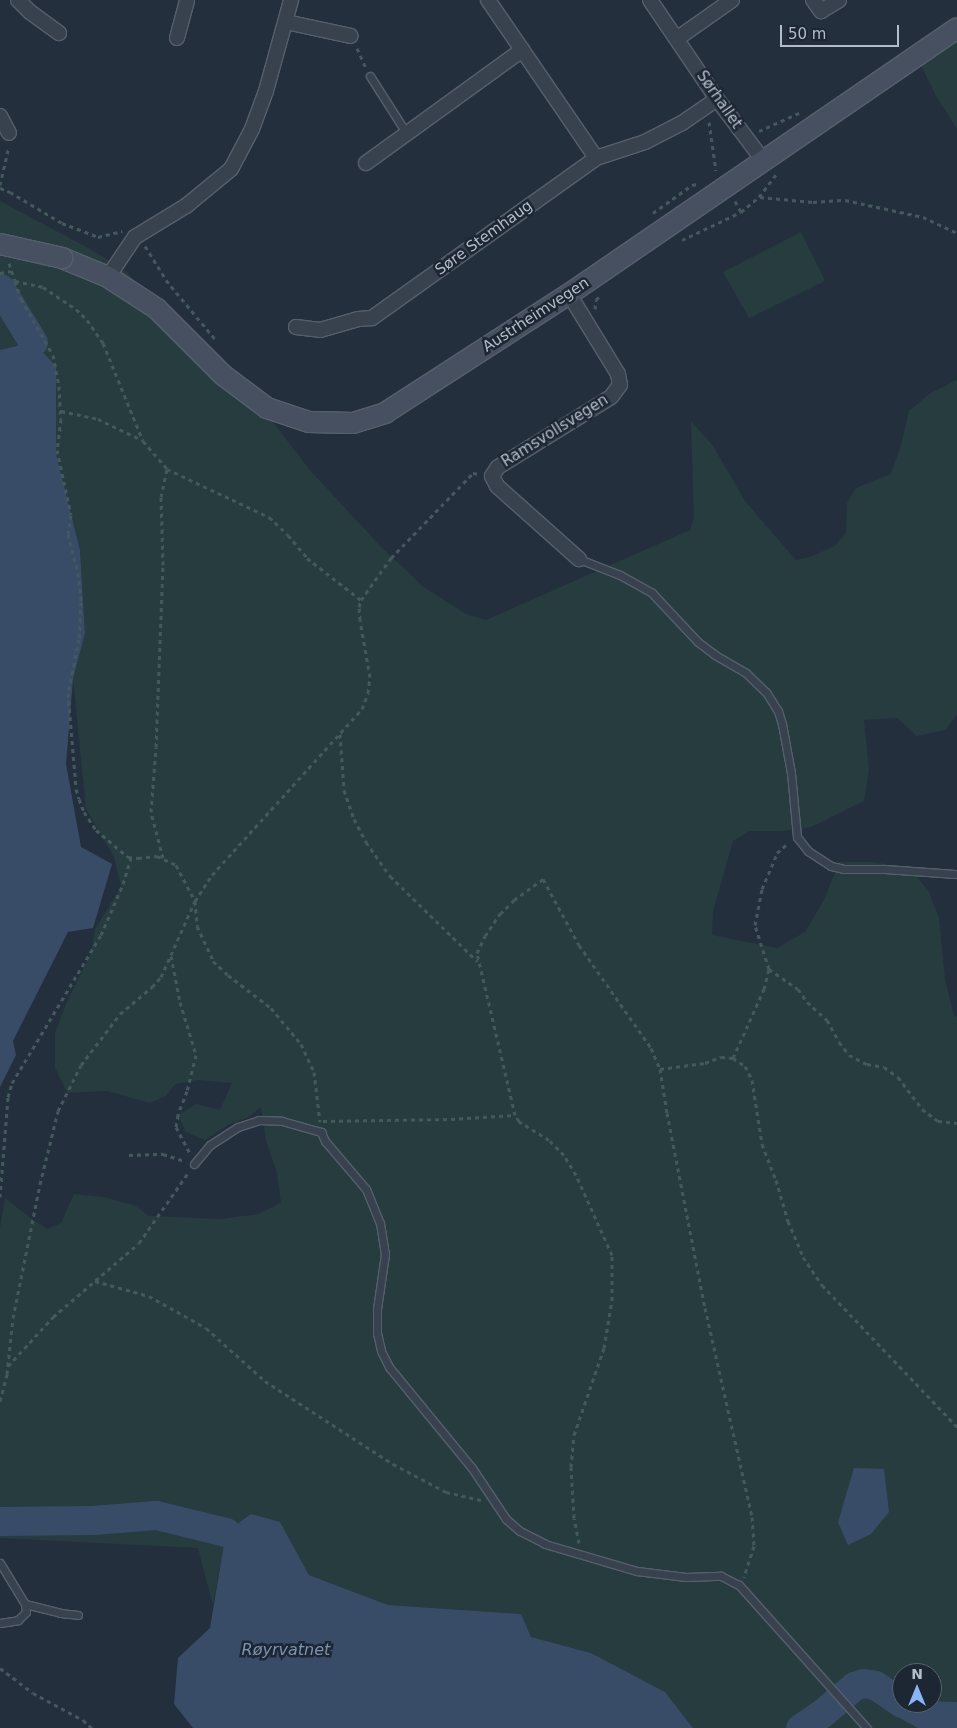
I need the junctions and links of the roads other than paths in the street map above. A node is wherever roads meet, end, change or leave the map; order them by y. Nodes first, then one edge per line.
1 (18, 0) edge
2 (187, 0) edge
3 (291, 0) edge
4 (488, 0) edge
5 (650, 0) edge
6 (732, 0) edge
7 (813, 0) edge
8 (839, 0) edge
9 (286, 22) junction
10 (957, 28) edge
11 (59, 33) dead end
12 (351, 36) road end
13 (177, 38) dead end
14 (678, 38) junction
15 (522, 50) junction
16 (370, 76) road end
17 (717, 99) junction
18 (0, 116) edge
19 (10, 133) road end
20 (407, 134) junction
21 (596, 158) junction
22 (366, 163) dead end
23 (771, 166) junction
24 (0, 244) edge
25 (108, 277) junction
26 (569, 294) junction
27 (296, 327) dead end
28 (579, 559) joint
29 (957, 874) edge
30 (194, 1164) road end
31 (0, 1563) edge
32 (25, 1604) junction
33 (78, 1614) dead end
34 (0, 1623) edge
35 (867, 1728) edge

1 - 11 street
2 - 13 street
3 - 9 street
4 - 15 street
5 - 14 street, Sørhallet
6 - 14 street
7 - 8 street
9 - 12 street
9 - 25 street
10 - 23 main road, Austrheimvegen
14 - 17 street, Sørhallet
15 - 20 street
15 - 21 street
16 - 20 lane
17 - 21 street, Søre Stemhaug
17 - 23 street, Sørhallet
18 - 19 street
20 - 22 street
21 - 27 street, Søre Stemhaug
23 - 26 main road, Austrheimvegen
24 - 25 main road, Austrheimvegen, bridge
25 - 26 main road, Austrheimvegen
26 - 28 street, Ramsvollsvegen
28 - 29 lane, Ramsvollsvegen
30 - 35 lane
31 - 32 lane
32 - 33 lane
32 - 34 lane

